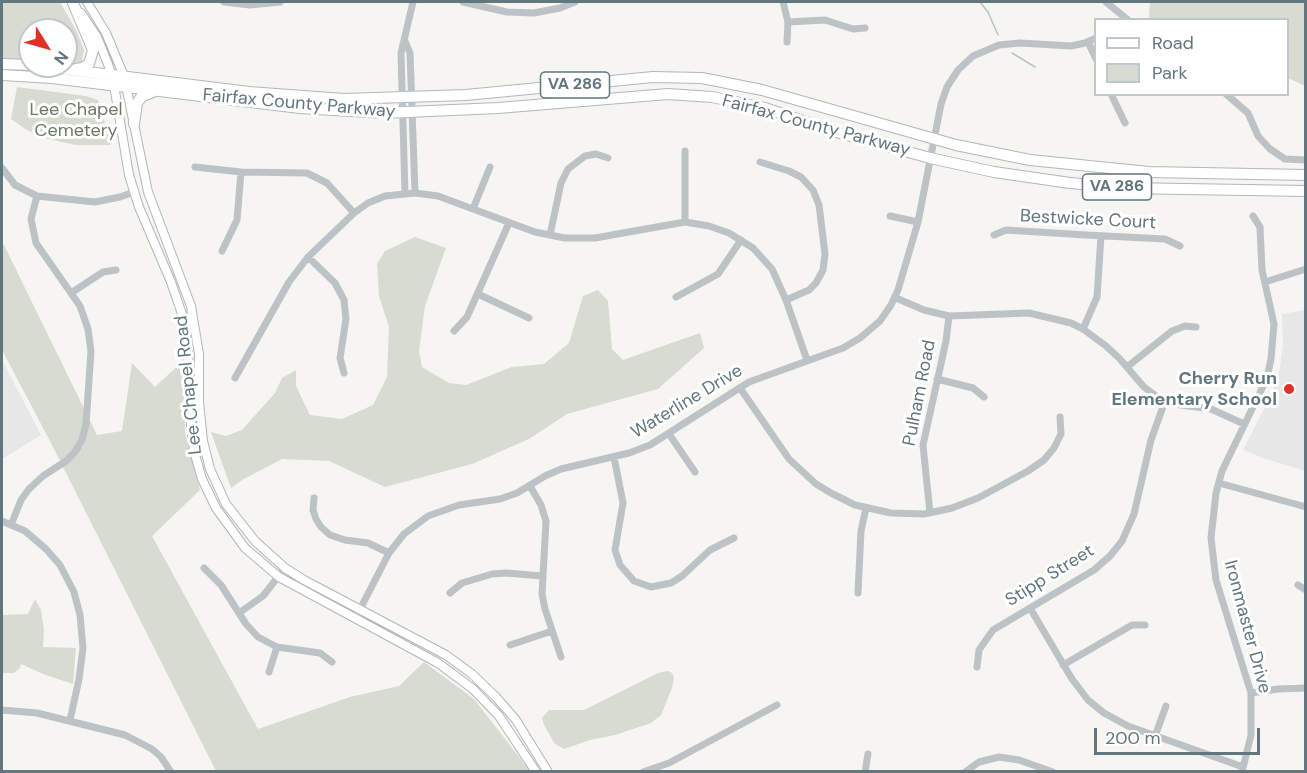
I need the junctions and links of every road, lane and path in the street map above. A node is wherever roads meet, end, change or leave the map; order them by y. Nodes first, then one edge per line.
1 (72, 2) edge
2 (87, 2) edge
3 (224, 2) edge
4 (280, 2) edge
5 (413, 2) edge
6 (463, 2) edge
7 (575, 2) edge
8 (783, 2) edge
9 (1106, 2) edge
10 (1118, 17) edge
11 (788, 22) junction
12 (865, 28) dead end
13 (1092, 40) edge
14 (787, 42) dead end
15 (2, 64) edge
16 (18, 65) edge
17 (78, 69) edge
18 (78, 72) edge
19 (2, 75) edge
20 (112, 80) junction
21 (125, 82) junction
22 (160, 91) junction
23 (1112, 96) edge
24 (1228, 96) edge
25 (407, 98) junction
26 (407, 113) junction
27 (1125, 123) dead end
28 (134, 124) junction
29 (934, 140) junction
30 (685, 151) dead end
31 (608, 158) dead end
32 (930, 158) junction
33 (1305, 160) edge
34 (760, 162) dead end
35 (490, 166) dead end
36 (195, 167) dead end
37 (2, 168) edge
38 (241, 172) junction
39 (1305, 175) edge
40 (1305, 191) edge
41 (134, 192) junction
42 (405, 193) junction
43 (416, 193) junction
44 (37, 196) junction
45 (474, 208) junction
46 (354, 213) junction
47 (890, 216) dead end
48 (1253, 216) dead end
49 (685, 222) junction
50 (918, 222) junction
51 (509, 223) junction
52 (994, 235) dead end
53 (550, 236) junction
54 (1101, 236) junction
55 (741, 240) junction
56 (1180, 246) dead end
57 (222, 251) dead end
58 (308, 257) junction
59 (1305, 269) edge
60 (117, 270) dead end
61 (1265, 282) junction
62 (71, 293) junction
63 (478, 294) junction
64 (676, 297) dead end
65 (896, 298) junction
66 (786, 300) junction
67 (949, 316) junction
68 (530, 318) dead end
69 (1196, 327) dead end
70 (1083, 329) junction
71 (454, 331) dead end
72 (188, 354) junction
73 (199, 354) junction
74 (807, 360) junction
75 (1127, 367) junction
76 (344, 373) dead end
77 (234, 378) dead end
78 (937, 379) junction
79 (740, 387) junction
80 (984, 397) dead end
81 (1165, 401) junction
82 (1060, 417) dead end
83 (1244, 424) junction
84 (669, 434) junction
85 (614, 456) junction
86 (695, 472) dead end
87 (1219, 483) junction
88 (530, 486) junction
89 (314, 498) dead end
90 (1305, 507) edge
91 (866, 508) junction
92 (930, 513) junction
93 (2, 521) edge
94 (11, 525) junction
95 (734, 538) dead end
96 (389, 553) junction
97 (204, 568) dead end
98 (285, 568) junction
99 (542, 576) junction
100 (279, 577) junction
101 (1298, 585) dead end
102 (1305, 590) edge
103 (450, 593) dead end
104 (858, 593) dead end
105 (1030, 608) junction
106 (360, 610) junction
107 (239, 613) junction
108 (355, 619) junction
109 (1145, 625) dead end
110 (552, 631) junction
111 (510, 645) dead end
112 (277, 647) junction
113 (561, 657) dead end
114 (332, 662) dead end
115 (1063, 665) junction
116 (977, 667) dead end
117 (269, 672) dead end
118 (1305, 688) edge
119 (1251, 693) junction
120 (777, 705) dead end
121 (1166, 706) dead end
122 (2, 710) edge
123 (70, 720) junction
124 (1155, 736) junction
125 (867, 754) dead end
126 (1243, 769) edge
127 (171, 771) edge
128 (536, 771) edge
129 (548, 771) edge
130 (643, 771) edge
131 (865, 771) edge
132 (965, 771) edge
133 (1053, 771) edge

1 - 17 highway
1 - 20 main road, Lee Chapel Road
2 - 21 main road, Lee Chapel Road
3 - 4 street
5 - 25 street
6 - 7 street
8 - 11 street
9 - 10 street
11 - 12 street
11 - 14 street
13 - 29 street, Waterline Drive
15 - 16 highway
18 - 20 highway, Fairfax County Parkway / VA 286
19 - 20 highway, Fairfax County Parkway / VA 286
20 - 21 highway, Fairfax County Parkway / VA 286
20 - 41 main road, Lee Chapel Road
21 - 22 highway, Fairfax County Parkway / VA 286
21 - 25 highway, Fairfax County Parkway / VA 286
21 - 28 main road, Lee Chapel Road
22 - 26 highway, Fairfax County Parkway / VA 286
22 - 28 highway
23 - 27 street
24 - 33 street
25 - 26 street
25 - 26 street
25 - 29 highway, Fairfax County Parkway / VA 286
26 - 32 highway, Fairfax County Parkway / VA 286
26 - 42 street
26 - 43 street
28 - 73 main road, Lee Chapel Road
29 - 32 street, Waterline Drive
29 - 39 highway, Fairfax County Parkway / VA 286
30 - 49 street
31 - 53 street
32 - 40 highway, Fairfax County Parkway / VA 286
32 - 50 street, Waterline Drive
34 - 66 street
35 - 45 street
36 - 38 street
37 - 44 street
38 - 46 street
38 - 57 street
41 - 44 street
41 - 72 main road, Lee Chapel Road
42 - 43 street
42 - 46 street
43 - 45 street
44 - 62 street
45 - 51 street
46 - 58 street
47 - 50 street
48 - 61 street, Ironmaster Drive
49 - 53 street
49 - 55 street
50 - 65 street, Waterline Drive
51 - 53 street
51 - 63 street
52 - 54 street, Bestwicke Court
54 - 56 street, Bestwicke Court
54 - 70 street
55 - 64 street
55 - 66 street
58 - 76 street
58 - 77 street
59 - 61 street
60 - 62 street
61 - 83 street, Ironmaster Drive
62 - 94 street
63 - 68 street
63 - 71 street
65 - 67 street
65 - 74 street, Waterline Drive
66 - 74 street
67 - 70 street
67 - 78 street, Pulham Road
69 - 75 street
70 - 75 street
72 - 73 main road
72 - 100 main road, Lee Chapel Road
73 - 98 main road, Lee Chapel Road
74 - 79 street, Waterline Drive
75 - 81 street
78 - 80 street
78 - 92 street, Pulham Road
79 - 84 street, Waterline Drive
79 - 91 street
81 - 83 street
81 - 105 street, Stipp Street
82 - 92 street
83 - 87 street, Ironmaster Drive
84 - 85 street, Waterline Drive
84 - 86 street
85 - 88 street, Waterline Drive
85 - 95 street
87 - 90 street
87 - 119 street, Ironmaster Drive
88 - 96 street, Waterline Drive
88 - 99 street
89 - 96 street
91 - 92 street
91 - 104 street
93 - 94 street
94 - 123 street
96 - 106 street, Waterline Drive
97 - 107 street
98 - 100 street
98 - 106 main road, Lee Chapel Road
99 - 103 street
99 - 110 street
100 - 107 street
100 - 108 main road, Lee Chapel Road
101 - 102 street
105 - 115 street
105 - 116 street, Stipp Street
106 - 108 street, Waterline Drive
106 - 129 main road, Lee Chapel Road
107 - 112 street
108 - 128 main road, Lee Chapel Road
109 - 115 street
110 - 111 street
110 - 113 street
112 - 114 street
112 - 117 street
115 - 124 street
118 - 119 street
119 - 126 street, Ironmaster Drive
120 - 130 street
121 - 124 street
122 - 123 street
123 - 127 street
124 - 126 street
125 - 131 street
132 - 133 street

